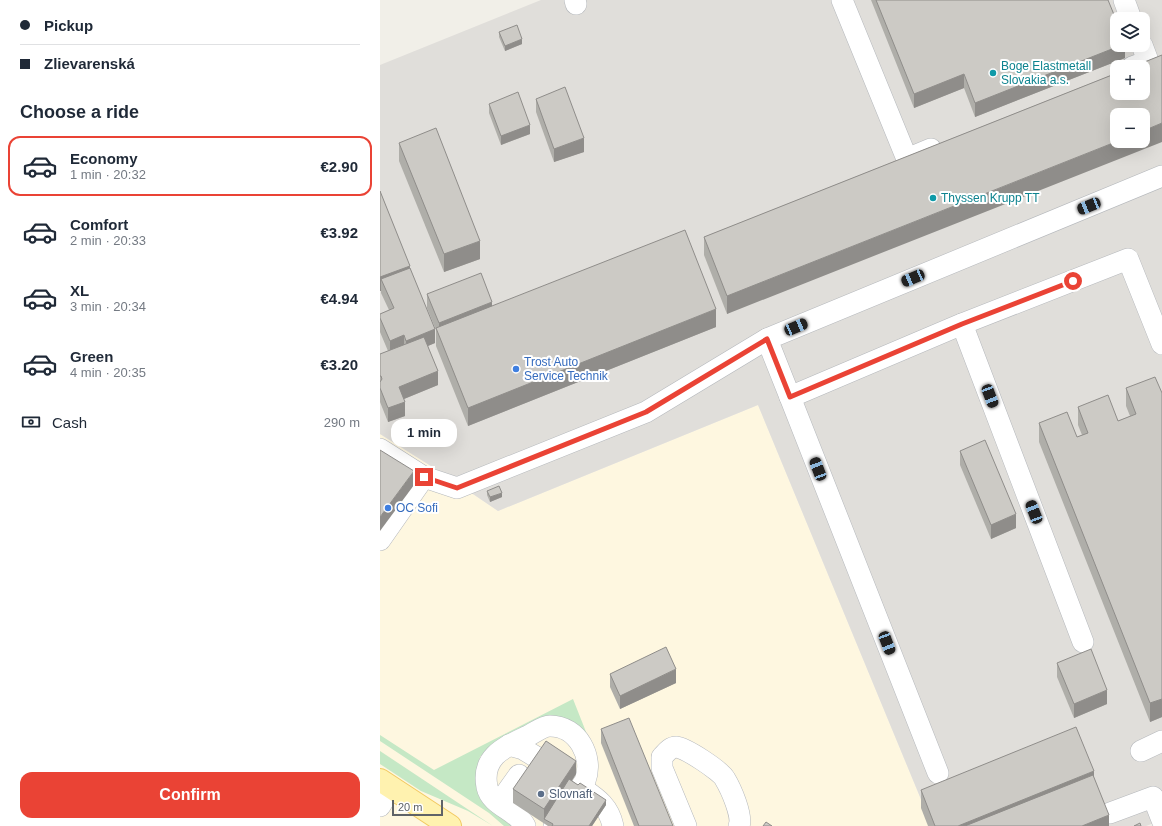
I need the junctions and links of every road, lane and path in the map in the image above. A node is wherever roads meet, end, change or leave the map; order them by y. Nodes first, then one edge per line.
1 (842, 0) edge
2 (1124, 0) edge
3 (1129, 12) edge
4 (950, 141) edge
5 (1162, 176) edge
6 (962, 324) junction
7 (767, 339) junction
8 (1162, 344) edge
9 (790, 397) junction
10 (380, 449) edge
11 (424, 477) junction
12 (380, 540) edge
13 (1083, 642) dead end
14 (1162, 742) edge
15 (509, 745) junction
16 (1141, 751) dead end
17 (541, 760) edge
18 (938, 773) dead end
19 (519, 775) dead end
20 (384, 791) edge
21 (499, 803) junction
22 (569, 807) edge
23 (1110, 813) edge
24 (1162, 820) edge
25 (450, 826) edge
26 (525, 826) edge
27 (602, 826) edge
28 (612, 826) edge
29 (686, 826) edge
30 (739, 826) edge

1 - 4 street
2 - 3 street
5 - 7 street
6 - 8 street
6 - 9 street
6 - 13 street
7 - 9 street
7 - 11 street
9 - 18 street
10 - 11 street
11 - 12 street
14 - 16 street
15 - 17 street
15 - 21 street
15 - 22 street
19 - 21 street
20 - 25 main road
21 - 26 street
22 - 27 street
22 - 28 street
23 - 24 street
29 - 30 street

